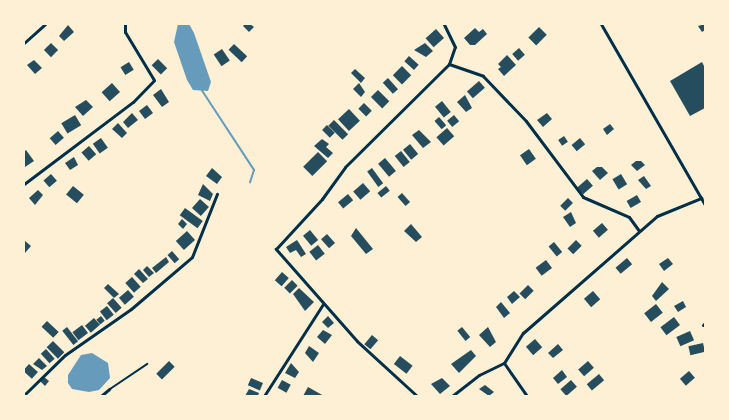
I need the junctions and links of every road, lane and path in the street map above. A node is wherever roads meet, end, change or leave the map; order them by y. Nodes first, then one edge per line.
1 (45, 24) edge
2 (125, 24) edge
3 (444, 24) edge
4 (601, 24) edge
5 (24, 43) edge
6 (449, 64) junction
7 (24, 184) edge
8 (217, 194) dead end
9 (701, 198) junction
10 (705, 205) edge
11 (639, 231) junction
12 (323, 304) junction
13 (504, 363) junction
14 (147, 364) dead end
15 (109, 389) joint
16 (24, 395) edge
17 (101, 396) edge
18 (264, 396) edge
19 (417, 396) edge
20 (452, 396) edge
21 (527, 396) edge

1 - 5 street
2 - 7 street
3 - 6 street
4 - 9 street
6 - 11 street
6 - 12 street
8 - 16 street
9 - 10 street
9 - 11 street
11 - 13 street
12 - 18 street
12 - 19 street
13 - 20 street
13 - 21 street
14 - 15 lane
15 - 17 street

